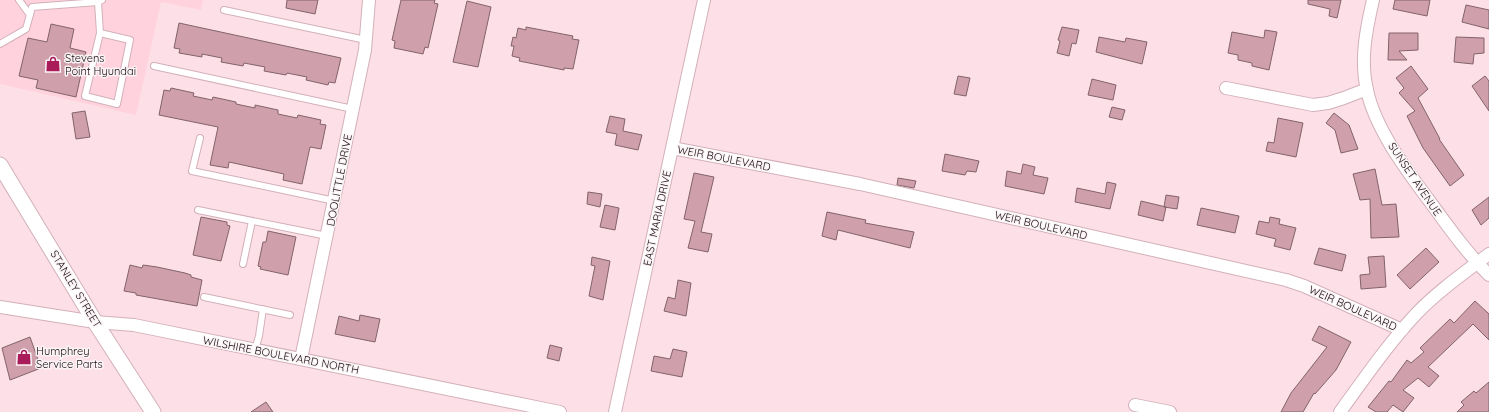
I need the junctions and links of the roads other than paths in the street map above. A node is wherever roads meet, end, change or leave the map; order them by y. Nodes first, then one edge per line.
1 (19, 0) edge
2 (369, 0) edge
3 (704, 0) edge
4 (1373, 0) edge
5 (100, 1) edge
6 (224, 10) dead end
7 (30, 15) junction
8 (100, 33) junction
9 (366, 40) junction
10 (0, 44) edge
11 (154, 66) dead end
12 (1226, 88) dead end
13 (1366, 90) junction
14 (353, 109) junction
15 (200, 138) dead end
16 (672, 148) junction
17 (0, 165) edge
18 (335, 201) junction
19 (198, 210) dead end
20 (252, 221) junction
21 (327, 236) junction
22 (1489, 254) edge
23 (1477, 263) junction
24 (243, 264) dead end
25 (1489, 275) edge
26 (204, 296) dead end
27 (0, 307) edge
28 (263, 309) junction
29 (290, 315) dead end
30 (96, 322) junction
31 (1402, 330) junction
32 (255, 350) junction
33 (301, 359) junction
34 (1135, 404) dead end
35 (153, 412) edge
36 (560, 412) edge
37 (615, 412) edge
38 (1170, 412) edge
39 (1340, 412) edge

1 - 7 lane
2 - 9 street, DOOLITTLE DRIVE
3 - 16 street, EAST MARIA DRIVE
4 - 13 street, SUNSET AVENUE
5 - 7 lane
5 - 8 lane
6 - 9 lane
7 - 10 lane
8 - 8 lane
9 - 14 street, DOOLITTLE DRIVE
11 - 14 lane
12 - 13 street
13 - 23 street, SUNSET AVENUE
14 - 18 street, DOOLITTLE DRIVE
15 - 18 lane
16 - 31 street, WEIR BOULEVARD
16 - 37 street, EAST MARIA DRIVE
17 - 30 street, STANLEY STREET
18 - 21 street, DOOLITTLE DRIVE
19 - 20 lane
20 - 21 lane
20 - 24 lane
21 - 33 street, DOOLITTLE DRIVE
22 - 23 street
23 - 25 street, SUNSET AVENUE
23 - 31 street
26 - 28 lane
27 - 30 street, WILSHIRE BOULEVARD NORTH
28 - 29 lane
28 - 32 lane
30 - 32 street, WILSHIRE BOULEVARD NORTH
30 - 35 street, STANLEY STREET
31 - 39 street
32 - 33 street, WILSHIRE BOULEVARD NORTH
33 - 36 street, WILSHIRE BOULEVARD NORTH
34 - 38 street

